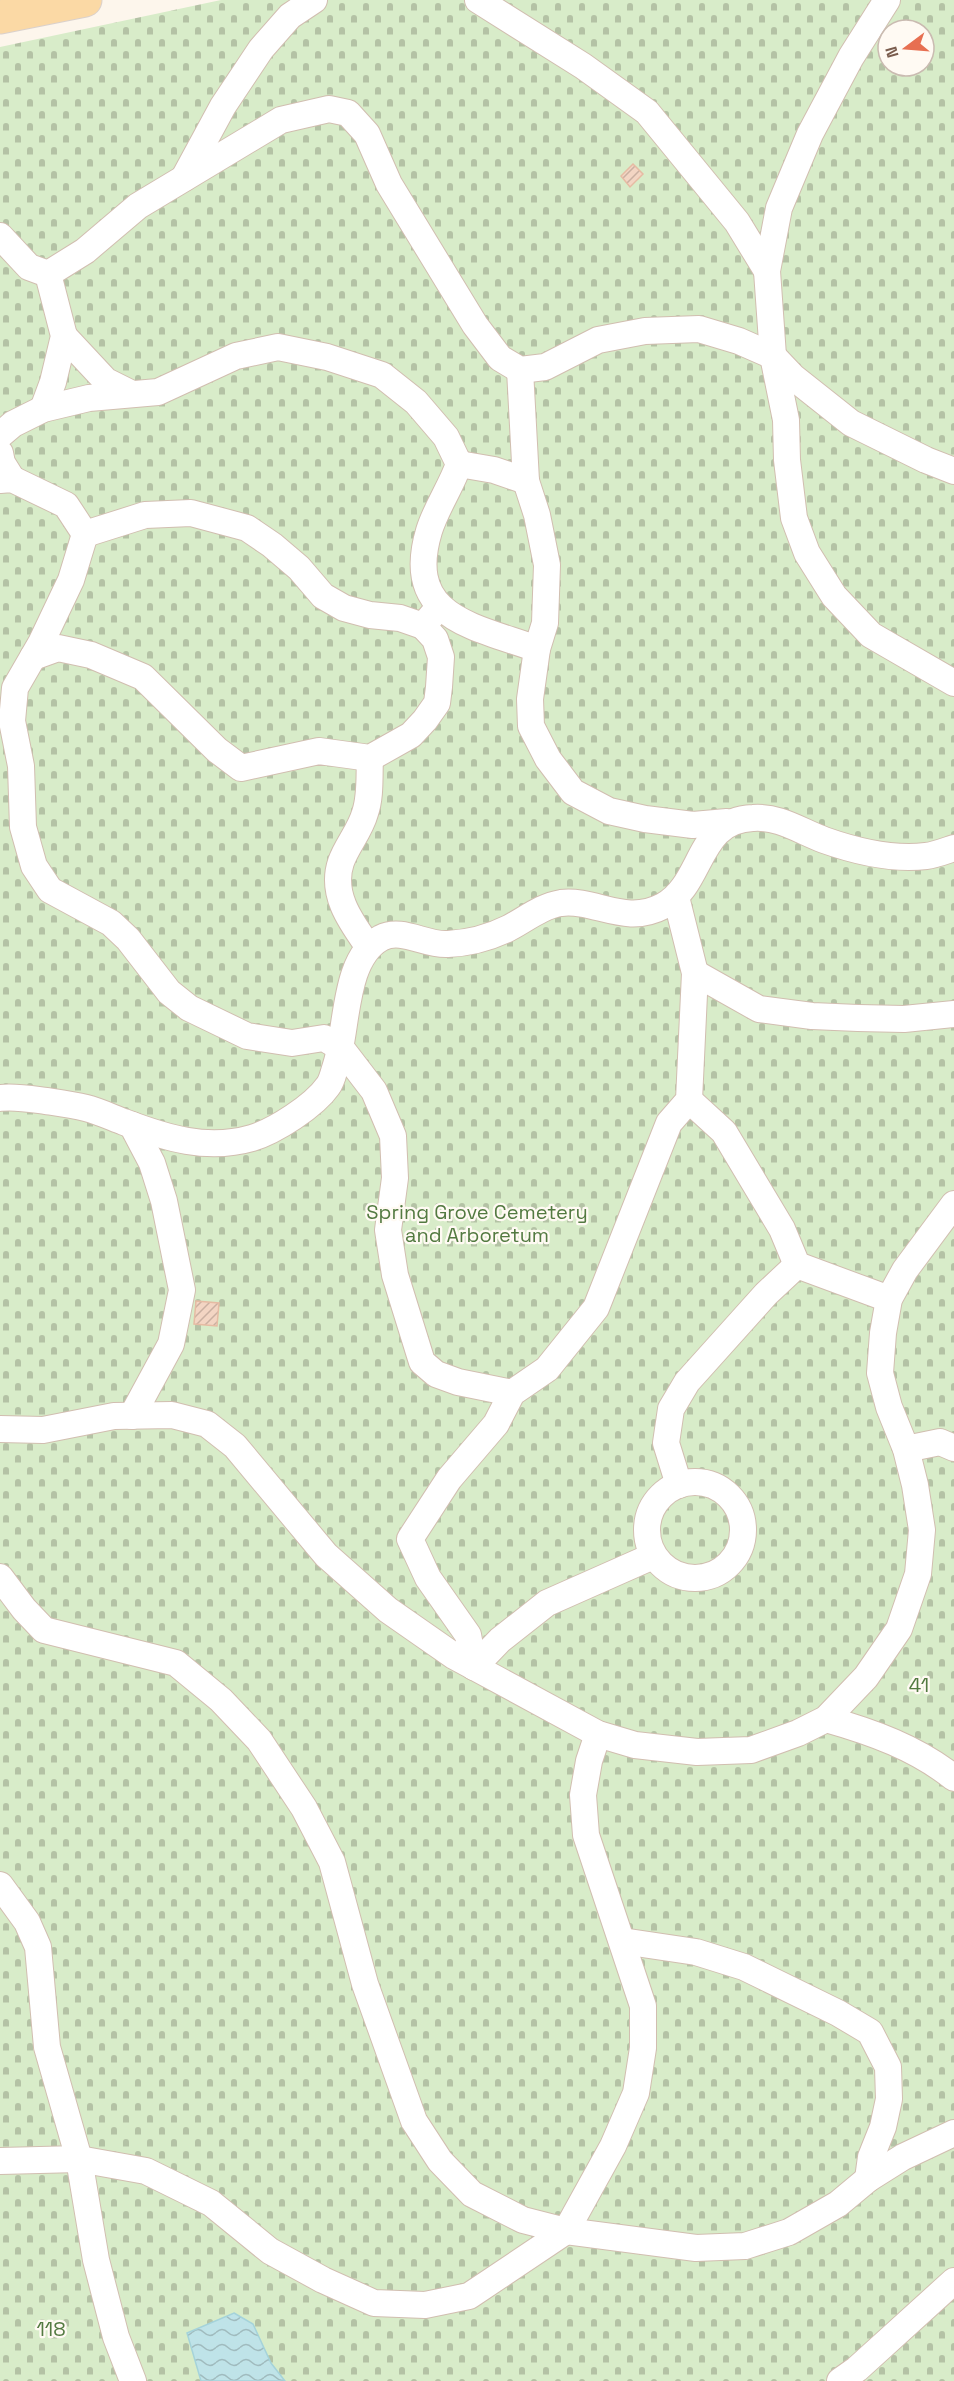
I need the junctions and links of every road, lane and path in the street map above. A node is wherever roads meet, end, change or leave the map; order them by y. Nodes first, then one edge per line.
1 (84, 0) edge
2 (314, 0) edge
3 (478, 0) edge
4 (887, 0) edge
5 (9, 10) edge
6 (184, 178) junction
7 (0, 236) edge
8 (767, 271) junction
9 (48, 273) junction
10 (63, 336) junction
11 (773, 356) junction
12 (520, 370) junction
13 (130, 393) junction
14 (43, 409) junction
15 (0, 435) edge
16 (0, 453) edge
17 (459, 464) junction
18 (954, 471) edge
19 (6, 479) edge
20 (526, 481) junction
21 (85, 534) junction
22 (431, 617) junction
23 (537, 649) junction
24 (33, 657) junction
25 (954, 683) edge
26 (6, 719) edge
27 (370, 758) junction
28 (728, 822) junction
29 (954, 848) edge
30 (676, 897) junction
31 (368, 946) junction
32 (695, 973) junction
33 (954, 1014) edge
34 (341, 1048) junction
35 (1, 1096) edge
36 (689, 1100) junction
37 (132, 1125) junction
38 (954, 1204) edge
39 (798, 1265) junction
40 (889, 1299) junction
41 (512, 1393) junction
42 (132, 1416) junction
43 (0, 1430) edge
44 (954, 1448) edge
45 (906, 1449) junction
46 (679, 1485) junction
47 (653, 1556) junction
48 (0, 1577) edge
49 (474, 1667) junction
50 (826, 1719) junction
51 (598, 1734) junction
52 (954, 1778) edge
53 (0, 1885) edge
54 (622, 1941) junction
55 (954, 2133) edge
56 (79, 2159) junction
57 (0, 2161) edge
58 (868, 2179) junction
59 (566, 2231) junction
60 (954, 2281) edge
61 (133, 2381) edge
62 (840, 2381) edge

1 - 5 main road
2 - 6 street
3 - 8 street
4 - 8 street
6 - 9 street
6 - 12 street
7 - 9 street
8 - 11 street
9 - 10 street
10 - 13 street
10 - 14 street
11 - 12 street
11 - 18 street
11 - 25 street
12 - 20 street
13 - 14 street
13 - 17 street
14 - 15 street
16 - 19 street
17 - 20 street
17 - 22 street
19 - 21 street
20 - 23 street
21 - 22 street
21 - 24 street
22 - 23 street
22 - 27 street
23 - 28 street
24 - 26 street
24 - 27 street
26 - 34 street
27 - 31 street
28 - 29 street
28 - 30 street
30 - 31 street
30 - 32 street
31 - 34 street
32 - 33 street
32 - 36 street
34 - 37 street
34 - 41 street
35 - 37 street
36 - 39 street
36 - 41 street
37 - 42 street
38 - 40 street
39 - 40 street
39 - 46 street
40 - 45 street
41 - 49 street
42 - 43 street
42 - 49 street
44 - 45 street
45 - 50 street
46 - 47 street
46 - 47 street
47 - 49 street
48 - 59 street
49 - 51 street
50 - 51 street
50 - 52 street
51 - 54 street
53 - 56 street
54 - 58 street
54 - 59 street
55 - 58 street
56 - 57 street
56 - 59 street
56 - 61 street
58 - 59 street
60 - 62 street

